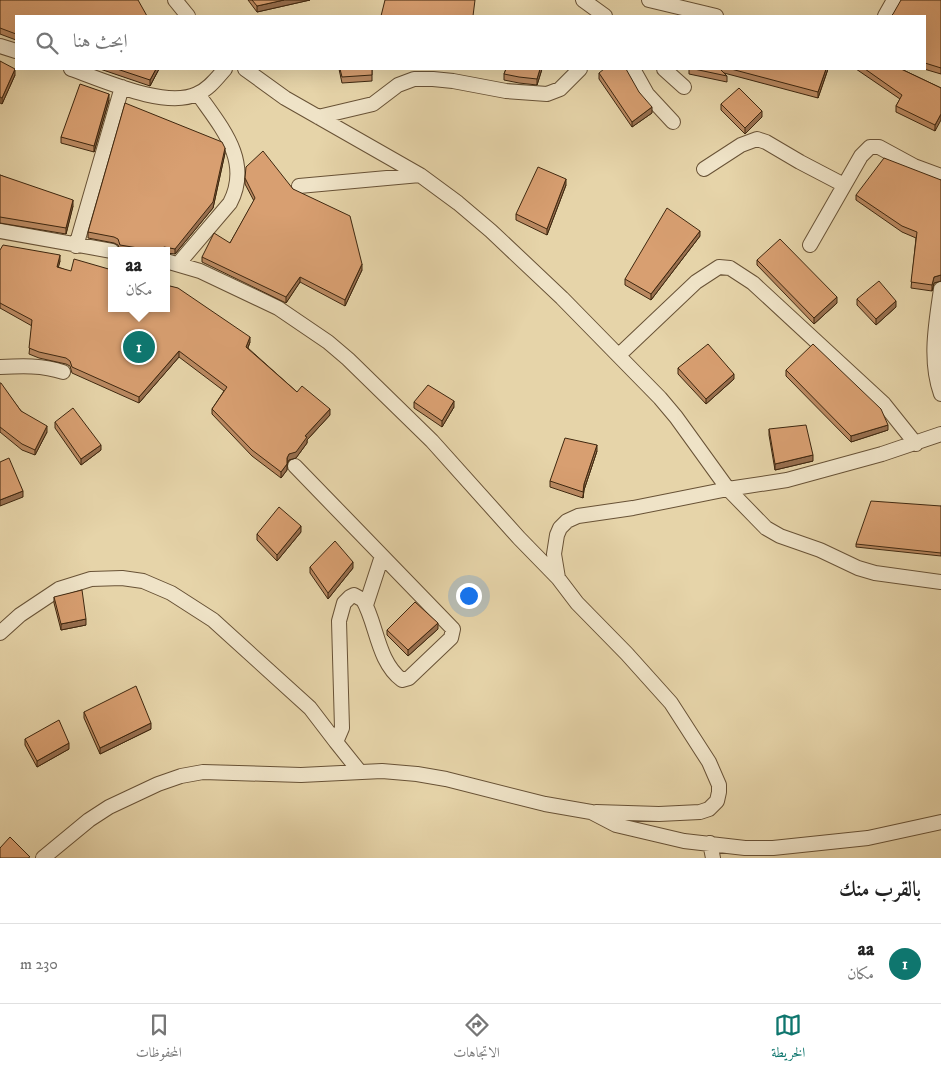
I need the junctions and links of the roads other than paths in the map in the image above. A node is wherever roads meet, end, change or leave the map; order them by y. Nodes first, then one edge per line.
1 (175, 0) edge
2 (582, 0) edge
3 (649, 0) edge
4 (894, 0) edge
5 (187, 15) edge
6 (604, 15) edge
7 (712, 15) edge
8 (886, 15) edge
9 (0, 46) edge
10 (15, 51) edge
11 (74, 70) edge
12 (225, 70) edge
13 (246, 70) edge
14 (579, 70) edge
15 (634, 70) edge
16 (665, 70) edge
17 (122, 87) junction
18 (684, 87) dead end
19 (198, 94) junction
20 (318, 118) junction
21 (673, 122) dead end
22 (704, 169) dead end
23 (420, 175) junction
24 (941, 176) edge
25 (844, 185) junction
26 (299, 186) dead end
27 (0, 231) edge
28 (76, 246) junction
29 (810, 246) dead end
30 (108, 250) edge
31 (172, 263) edge
32 (941, 289) edge
33 (619, 355) junction
34 (0, 367) edge
35 (63, 372) dead end
36 (941, 394) edge
37 (941, 434) edge
38 (916, 444) junction
39 (295, 466) dead end
40 (728, 489) junction
41 (382, 556) junction
42 (558, 578) junction
43 (941, 582) edge
44 (366, 605) junction
45 (0, 633) edge
46 (336, 742) junction
47 (360, 772) junction
48 (591, 812) junction
49 (941, 822) edge
50 (710, 843) junction
51 (43, 858) edge
52 (714, 858) edge

1 - 5 street
2 - 6 street
3 - 7 street
4 - 8 street
9 - 10 street
11 - 17 street
12 - 19 street
13 - 20 street
14 - 20 street
15 - 21 street
16 - 18 street
17 - 19 street
17 - 28 street
19 - 31 street
20 - 23 street
22 - 25 street
23 - 26 street
23 - 33 street
24 - 25 street
25 - 29 street
27 - 28 street
28 - 30 street
31 - 42 street
32 - 36 street
33 - 38 street
33 - 40 street
34 - 35 street
37 - 38 street
38 - 40 street
39 - 41 street
40 - 42 street
40 - 43 street
41 - 44 street
41 - 44 street
42 - 48 street
44 - 46 street
45 - 46 street
46 - 47 street
47 - 48 street
47 - 51 street
48 - 50 street
49 - 50 street
50 - 52 street

